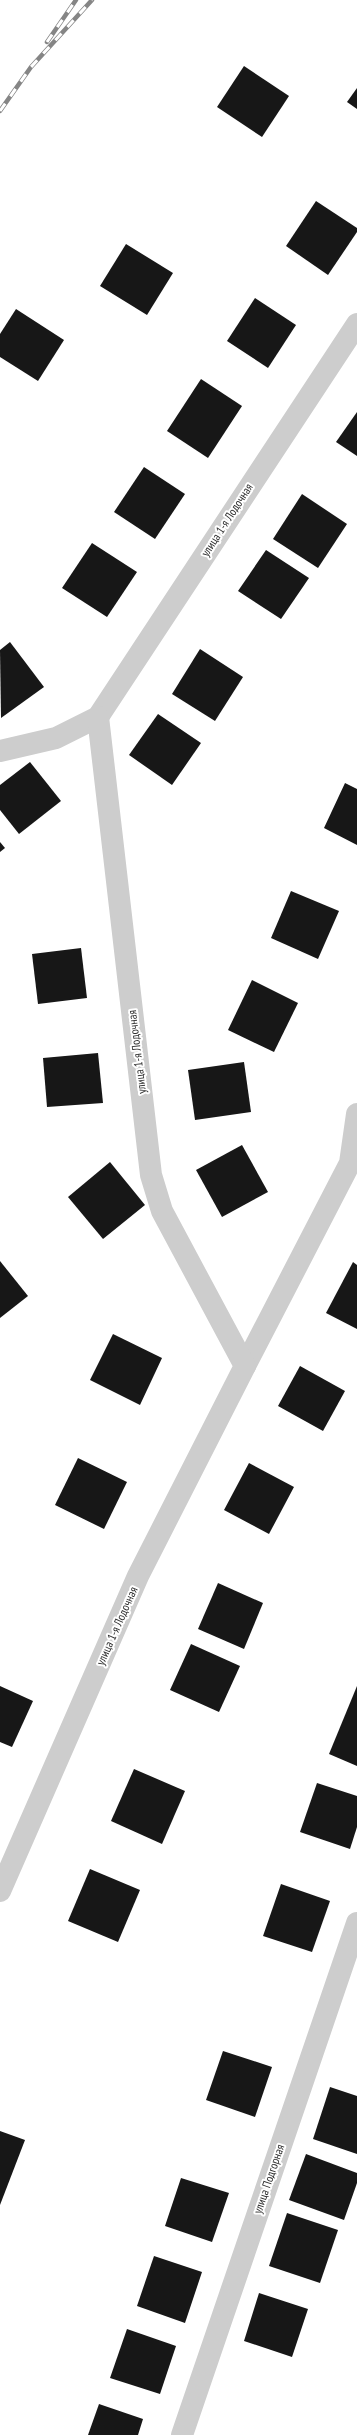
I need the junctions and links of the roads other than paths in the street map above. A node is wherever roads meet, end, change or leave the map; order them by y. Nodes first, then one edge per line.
1 (357, 324) edge
2 (98, 717) junction
3 (0, 751) edge
4 (357, 1114) edge
5 (245, 1366) junction
6 (0, 1892) edge
7 (357, 1922) edge
8 (182, 2435) edge

1 - 2 street, улица 1-я Лодочная
2 - 3 street
2 - 5 street, улица 1-я Лодочная
4 - 5 street, улица 1-я Лодочная
5 - 6 street, улица 1-я Лодочная
7 - 8 street, улица Подгорная

